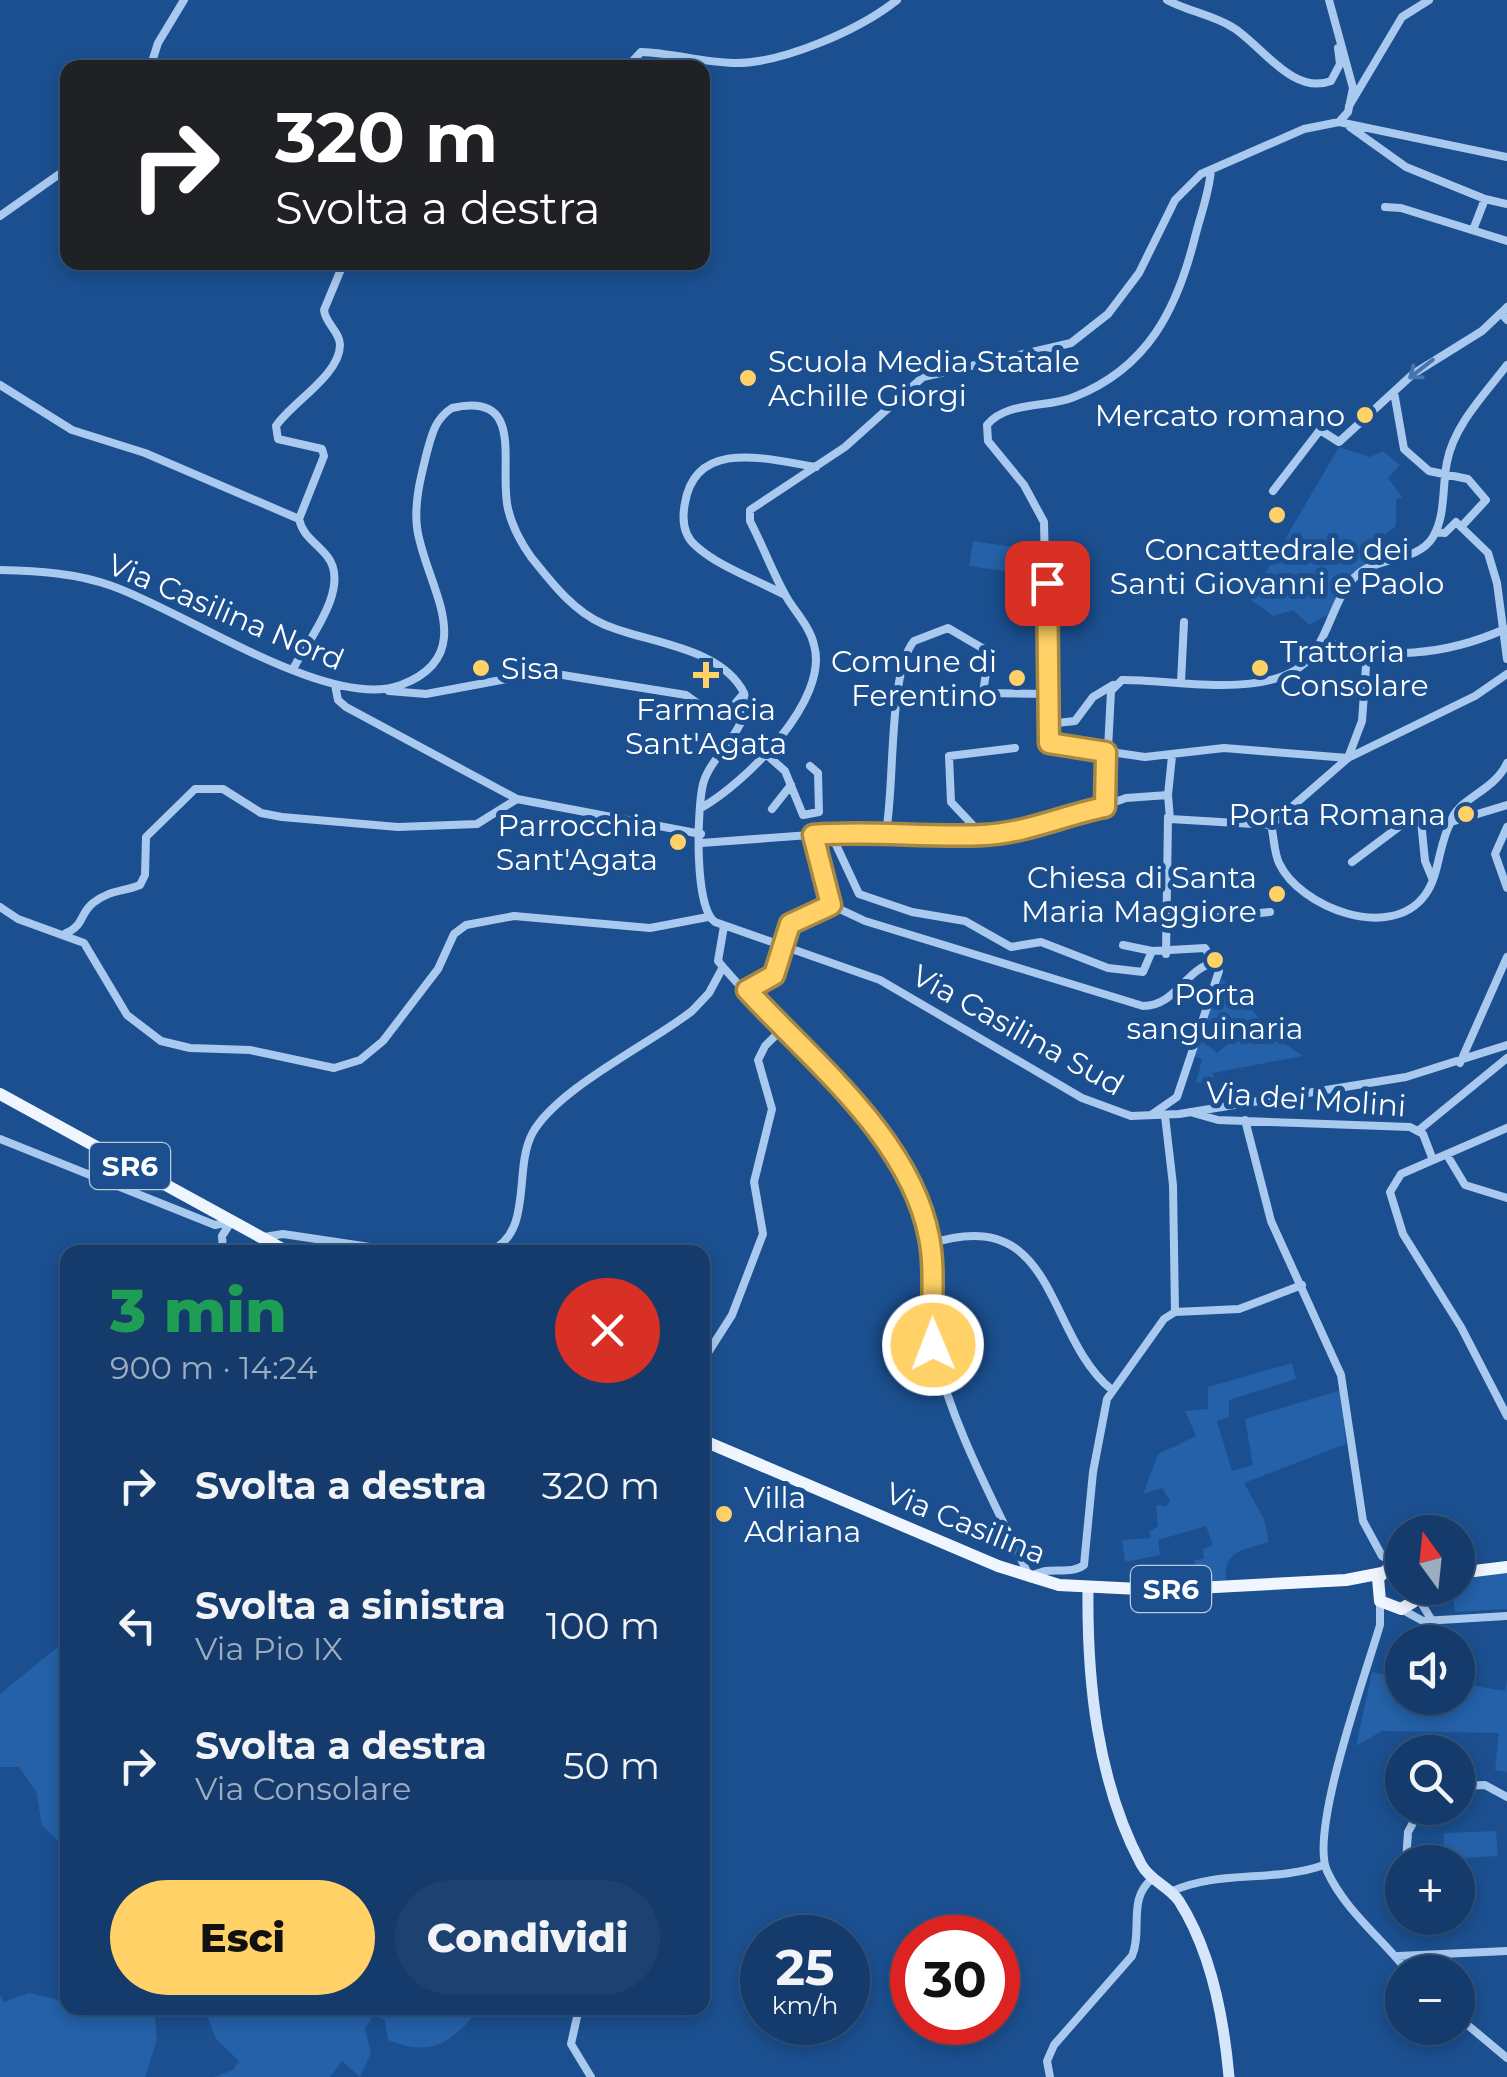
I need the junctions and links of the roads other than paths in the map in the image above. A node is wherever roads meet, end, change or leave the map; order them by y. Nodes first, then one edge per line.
1 (184, 0) edge
2 (896, 0) edge
3 (1167, 0) edge
4 (1328, 0) edge
5 (1430, 0) edge
6 (1340, 39) junction
7 (153, 60) edge
8 (634, 60) edge
9 (1349, 106) junction
10 (1339, 122) junction
11 (1350, 127) junction
12 (1507, 157) edge
13 (1211, 170) junction
14 (60, 174) edge
15 (1485, 200) junction
16 (1507, 204) edge
17 (1385, 208) dead end
18 (0, 216) edge
19 (1473, 230) junction
20 (1507, 241) edge
21 (341, 270) edge
22 (1505, 313) edge
23 (1507, 365) edge
24 (0, 385) edge
25 (1394, 392) junction
26 (816, 467) junction
27 (1446, 476) junction
28 (1273, 491) dead end
29 (299, 519) junction
30 (1461, 526) junction
31 (1436, 532) junction
32 (0, 570) edge
33 (785, 595) junction
34 (1184, 622) dead end
35 (1505, 629) edge
36 (1322, 640) junction
37 (1367, 654) junction
38 (1505, 655) edge
39 (293, 670) junction
40 (1507, 674) edge
41 (1122, 680) junction
42 (1181, 682) junction
43 (336, 684) junction
44 (384, 690) junction
45 (744, 693) junction
46 (1046, 694) junction
47 (1048, 724) junction
48 (1015, 748) dead end
49 (1106, 752) junction
50 (768, 756) junction
51 (1172, 756) junction
52 (1348, 758) junction
53 (1507, 764) edge
54 (810, 766) dead end
55 (792, 785) junction
56 (1168, 795) junction
57 (516, 799) junction
58 (1507, 805) edge
59 (1105, 807) junction
60 (701, 808) junction
61 (772, 809) dead end
62 (1168, 818) junction
63 (1455, 819) junction
64 (1271, 825) junction
65 (1507, 827) edge
66 (886, 832) junction
67 (831, 834) junction
68 (813, 835) junction
69 (982, 835) junction
70 (701, 838) junction
71 (1352, 862) dead end
72 (1432, 878) junction
73 (1507, 888) edge
74 (831, 905) junction
75 (0, 907) edge
76 (1270, 912) dead end
77 (708, 917) junction
78 (1167, 922) junction
79 (724, 926) junction
80 (66, 933) junction
81 (1123, 945) dead end
82 (782, 948) junction
83 (1152, 951) junction
84 (1166, 954) junction
85 (1507, 958) edge
86 (1215, 962) junction
87 (723, 967) junction
88 (747, 990) junction
89 (782, 1029) junction
90 (1507, 1045) edge
91 (1507, 1058) edge
92 (1460, 1064) junction
93 (0, 1094) edge
94 (1190, 1112) junction
95 (1165, 1116) junction
96 (1147, 1117) junction
97 (1245, 1120) junction
98 (1507, 1128) edge
99 (1419, 1130) junction
100 (0, 1140) edge
101 (1447, 1155) junction
102 (1433, 1160) junction
103 (1507, 1198) edge
104 (231, 1222) junction
105 (260, 1238) junction
106 (930, 1244) junction
107 (223, 1245) edge
108 (274, 1245) edge
109 (356, 1245) edge
110 (501, 1245) edge
111 (1302, 1285) junction
112 (1175, 1312) junction
113 (710, 1350) edge
114 (1112, 1390) junction
115 (1507, 1416) edge
116 (710, 1443) edge
117 (1382, 1566) junction
118 (1507, 1567) edge
119 (1475, 1571) edge
120 (1030, 1578) junction
121 (1346, 1580) junction
122 (1088, 1589) junction
123 (1379, 1599) junction
124 (1403, 1605) edge
125 (1422, 1605) edge
126 (1399, 1609) junction
127 (1507, 1616) edge
128 (1436, 1620) junction
129 (1380, 1625) junction
130 (1475, 1785) edge
131 (1507, 1797) edge
132 (1324, 1865) junction
133 (1152, 1879) junction
134 (1170, 1892) junction
135 (1507, 1951) edge
136 (1397, 1955) edge
137 (1420, 1955) edge
138 (577, 2015) edge
139 (1475, 2031) edge
140 (1507, 2058) edge
141 (590, 2077) edge
142 (1050, 2077) edge
143 (1229, 2077) edge

1 - 7 street
2 - 8 street
3 - 6 street
4 - 6 street
5 - 9 street
6 - 9 street
9 - 10 street
10 - 11 street
10 - 13 street
11 - 12 street
11 - 15 street
13 - 26 street
13 - 46 street
14 - 18 street
15 - 16 street
15 - 19 street
17 - 19 street
19 - 20 street
21 - 29 street
22 -> 25 street
23 - 27 street
24 - 29 street
25 - 27 street
25 - 28 street
26 - 33 street
26 - 33 street
27 - 30 street
27 - 31 street
29 - 39 street
30 - 31 street
30 - 35 street
31 - 36 street
32 - 39 street, Via Casilina Nord
33 - 50 street
34 - 42 street
35 - 37 street
35 - 38 street
36 - 37 street
36 - 42 street
37 - 52 street
39 - 43 street, Via Casilina Nord
40 - 52 street
41 - 42 street
41 - 47 street
41 - 49 street
43 - 44 street, Via Casilina Nord
43 - 57 street
44 - 45 street, Via Casilina Nord
44 - 45 street
45 - 60 street
46 - 47 street
46 - 66 street
47 - 49 street
48 - 69 street
49 - 51 street
49 - 59 street
50 - 55 street
50 - 60 street
51 - 52 street
51 - 56 street
52 - 64 street
53 - 63 street
54 - 55 street
55 - 61 street
56 - 59 street
56 - 62 street
57 - 70 street
57 - 80 street
58 - 63 street
59 - 69 street
60 - 70 street
62 - 64 street
62 - 78 street
63 - 72 street
64 - 72 street
65 - 73 street
66 - 67 street
66 - 69 street
67 - 68 street
67 - 83 street
68 - 70 street
68 - 74 street
70 - 77 street
71 - 72 street
74 - 82 street
74 - 86 street
75 - 80 street
76 - 78 street
77 - 79 street, Via Casilina Sud
77 - 80 street
78 - 84 street
79 - 82 street, Via Casilina Sud
79 - 87 street
81 - 83 street
82 - 88 street
82 - 96 street, Via Casilina Sud
83 - 84 street
84 - 86 street
85 - 92 street
86 - 96 street
87 - 88 street
87 - 110 street
88 - 89 street
89 - 106 street
89 - 113 street
90 - 92 street, Via Casilina Sud
91 - 99 street, Via dei Molini
92 - 94 street, Via Casilina Sud
93 - 104 main road, SR6
94 - 95 street, Via Casilina Sud
94 - 97 street, Via dei Molini
95 - 96 street, Via Casilina Sud
95 - 112 street
97 - 99 street, Via dei Molini
97 - 111 street
98 - 101 street
99 - 102 street, Via dei Molini
100 - 104 street
101 - 102 street
101 - 103 street
102 - 115 street
104 - 105 main road, SR6
104 - 107 street
105 - 108 main road, SR6
105 - 109 street
106 - 114 street
106 - 120 street
111 - 112 street
111 - 117 street
112 - 114 street
114 - 120 street
116 - 120 main road, Via Casilina / SR6
117 - 121 main road, Via Casilina / SR6
117 - 123 main road
118 - 119 main road
120 - 122 main road, Via Casilina / SR6
121 - 122 main road, Via Casilina / SR6
121 - 123 main road
122 - 133 street
123 - 126 main road
123 - 129 street
124 - 126 main road
125 - 128 street
126 - 128 street
126 - 129 street
127 - 128 street
129 - 132 street
130 - 131 street
132 - 134 street
132 - 136 street
133 - 134 street
133 - 142 street
134 - 143 street
135 - 137 street
138 - 141 street
139 - 140 street

